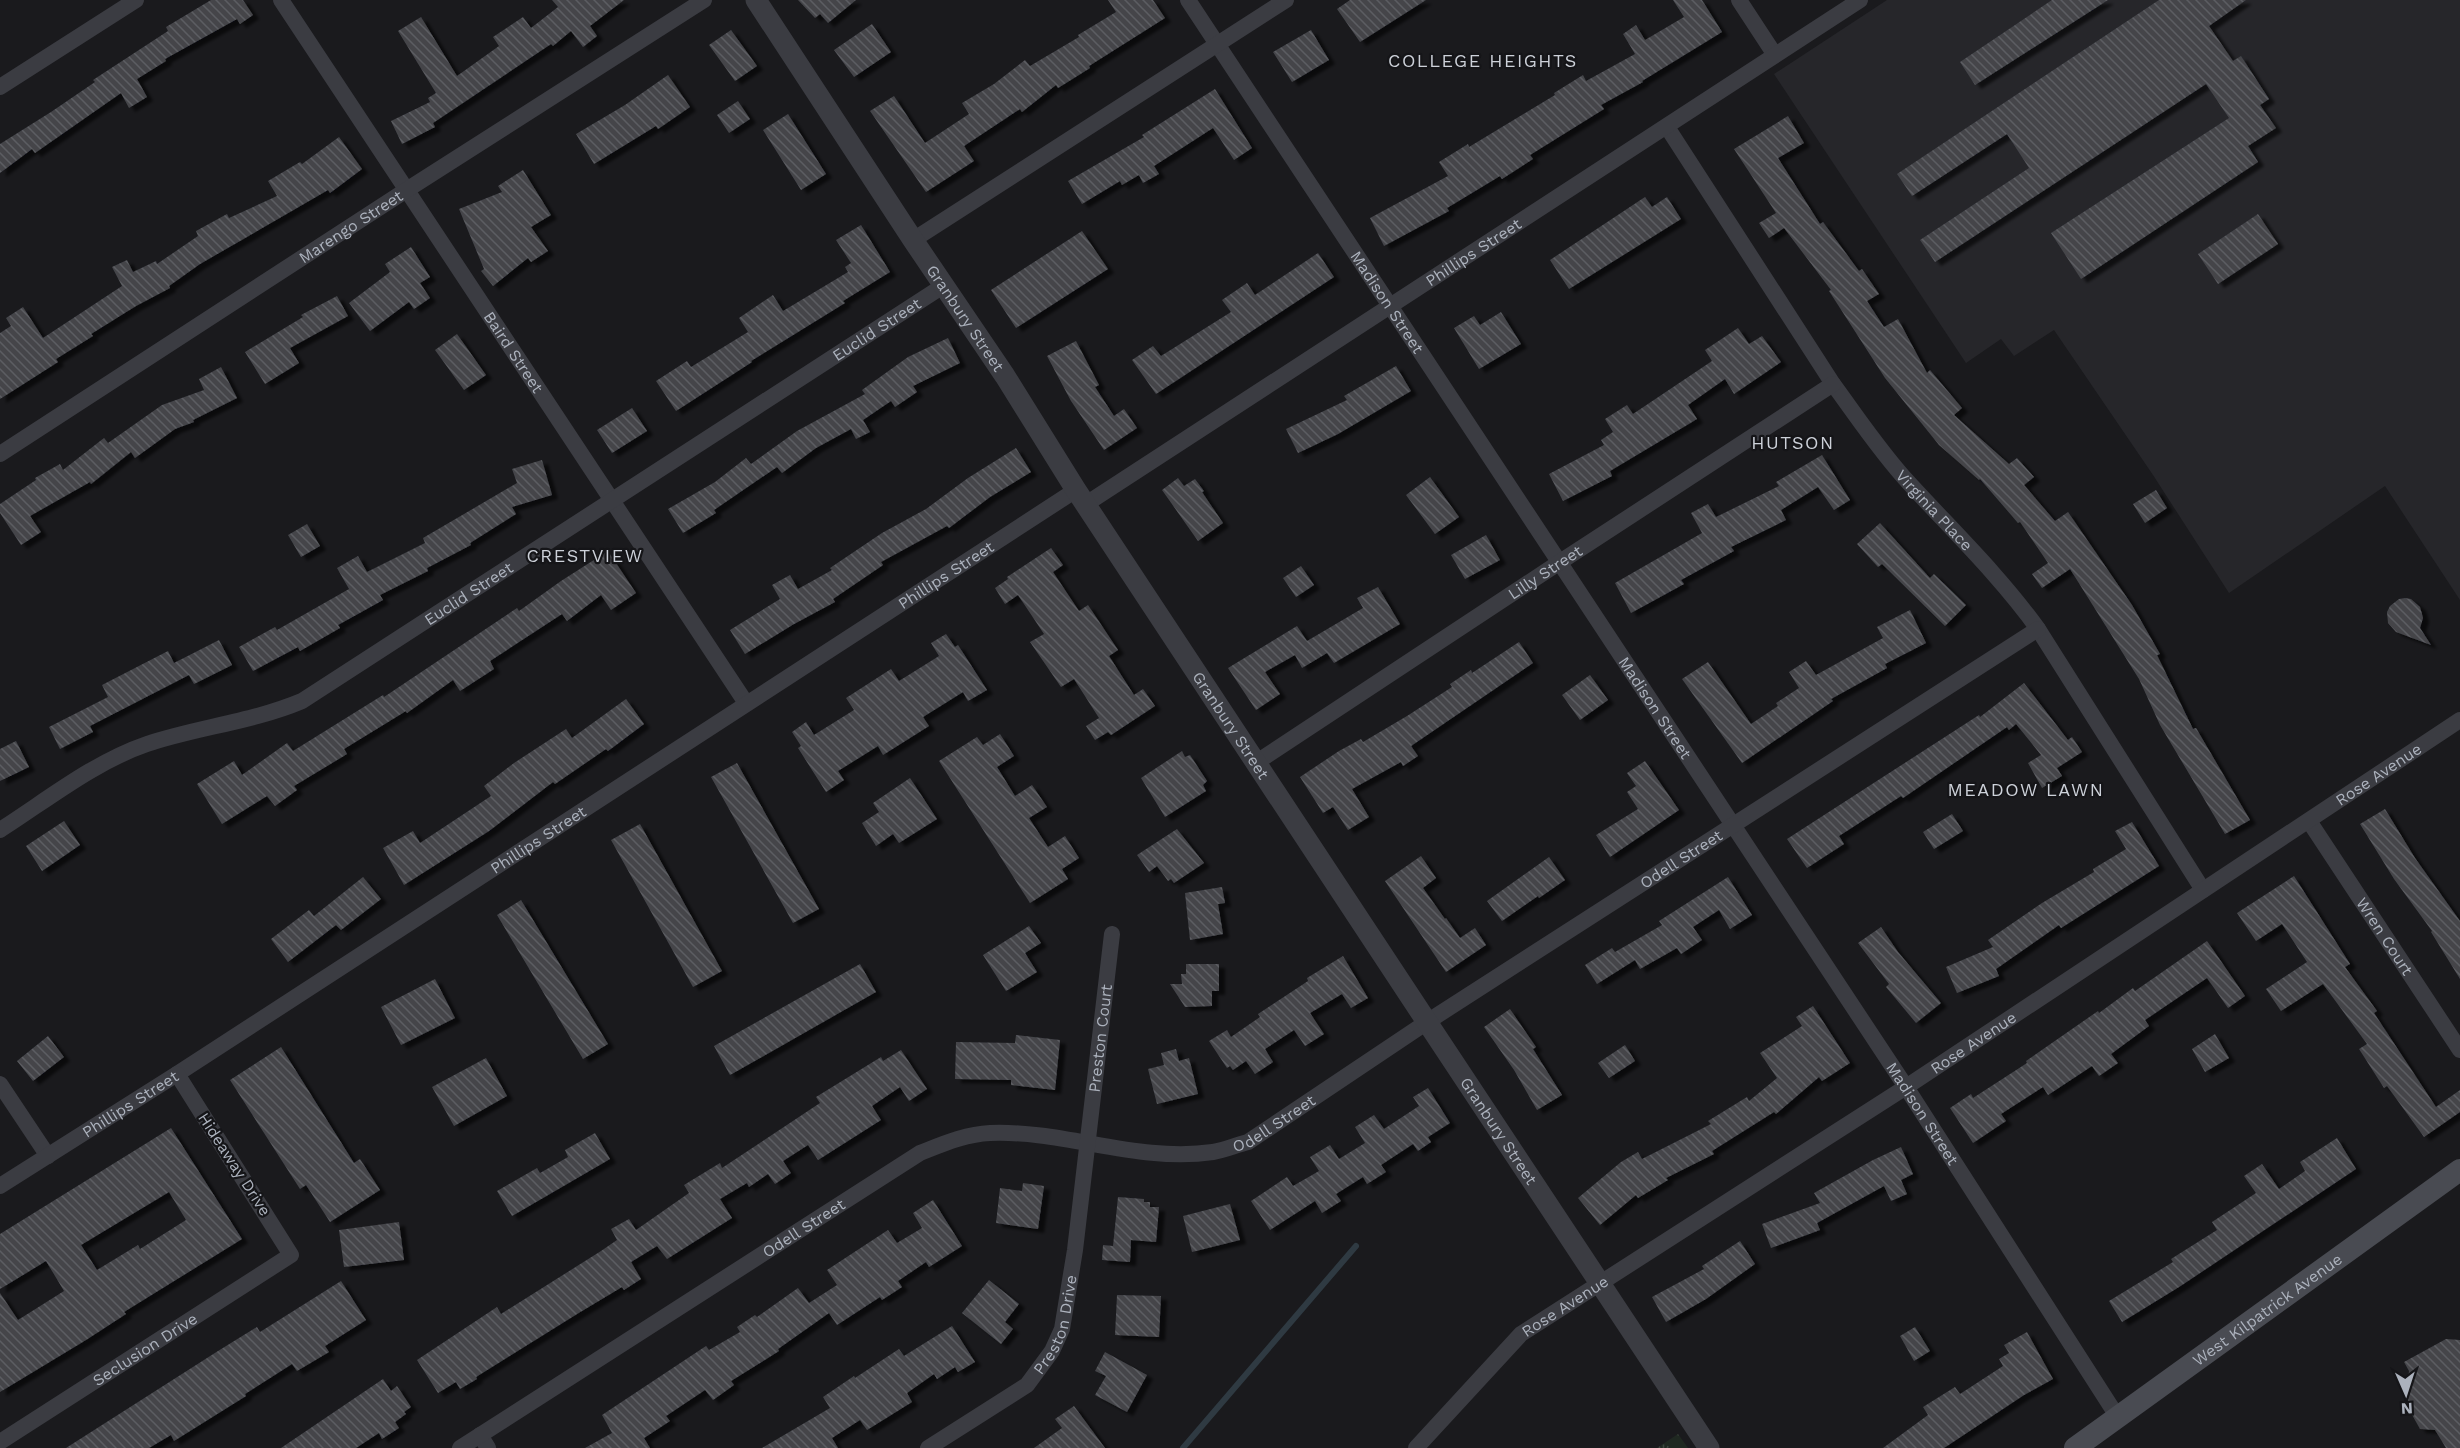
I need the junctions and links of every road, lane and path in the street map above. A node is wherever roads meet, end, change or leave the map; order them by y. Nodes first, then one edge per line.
1 (136, 0) edge
2 (281, 0) edge
3 (704, 0) edge
4 (756, 0) edge
5 (1188, 0) edge
6 (1286, 0) edge
7 (1739, 0) edge
8 (1860, 0) edge
9 (1218, 45) junction
10 (1775, 55) junction
11 (0, 87) edge
12 (1667, 127) junction
13 (405, 191) junction
14 (912, 240) junction
15 (943, 286) junction
16 (1390, 307) junction
17 (1833, 384) junction
18 (0, 454) edge
19 (1081, 497) junction
20 (612, 500) junction
21 (1560, 562) junction
22 (2038, 629) junction
23 (746, 703) junction
24 (2460, 720) edge
25 (1257, 762) junction
26 (2309, 821) junction
27 (1732, 826) junction
28 (0, 830) edge
29 (2203, 890) junction
30 (1112, 934) dead end
31 (1426, 1022) junction
32 (2460, 1050) edge
33 (177, 1074) junction
34 (0, 1084) edge
35 (1906, 1087) junction
36 (1088, 1143) junction
37 (48, 1156) junction
38 (2460, 1170) edge
39 (0, 1186) edge
40 (291, 1256) joint
41 (1599, 1282) junction
42 (2117, 1416) junction
43 (0, 1442) edge
44 (484, 1442) edge
45 (460, 1448) edge
46 (928, 1448) edge
47 (1416, 1448) edge
48 (1710, 1448) edge
49 (2075, 1448) edge

1 - 11 street
2 - 13 street, Baird Street
3 - 13 street, Marengo Street
4 - 14 street, Granbury Street
5 - 9 street, Madison Street
6 - 9 street
7 - 10 street
8 - 10 street, Phillips Street
9 - 14 street
9 - 16 street, Madison Street
10 - 12 street, Phillips Street
12 - 16 street, Phillips Street
12 - 17 street, Virginia Place
13 - 18 street, Marengo Street
13 - 20 street, Baird Street
14 - 15 street, Granbury Street
15 - 19 street, Granbury Street
15 - 20 street, Euclid Street
16 - 19 street, Phillips Street
16 - 21 street, Madison Street
17 - 21 street, Lilly Street
17 - 22 street, Virginia Place
19 - 23 street, Phillips Street
19 - 25 street, Granbury Street
20 - 23 street, Baird Street
20 - 28 street, Euclid Street
21 - 25 street, Lilly Street
21 - 27 street, Madison Street
22 - 27 street, Odell Street
22 - 29 street, Virginia Place
23 - 33 street, Phillips Street
24 - 26 street, Rose Avenue
25 - 31 street, Granbury Street
26 - 29 street, Rose Avenue
26 - 32 street, Wren Court
27 - 31 street, Odell Street
27 - 35 street, Madison Street
29 - 35 street, Rose Avenue
30 - 36 street, Preston Court
31 - 36 street, Odell Street
31 - 41 street, Granbury Street
33 - 37 street, Phillips Street
33 - 40 street, Hideaway Drive
34 - 37 street
35 - 41 street, Rose Avenue
35 - 42 street, Madison Street
36 - 44 street, Odell Street
36 - 46 street, Preston Drive
37 - 39 street, Phillips Street
38 - 42 main road, West Kilpatrick Avenue
40 - 43 street, Seclusion Drive
41 - 47 street, Rose Avenue
41 - 48 street, Granbury Street
42 - 49 main road, West Kilpatrick Avenue
44 - 45 street, Odell Street

